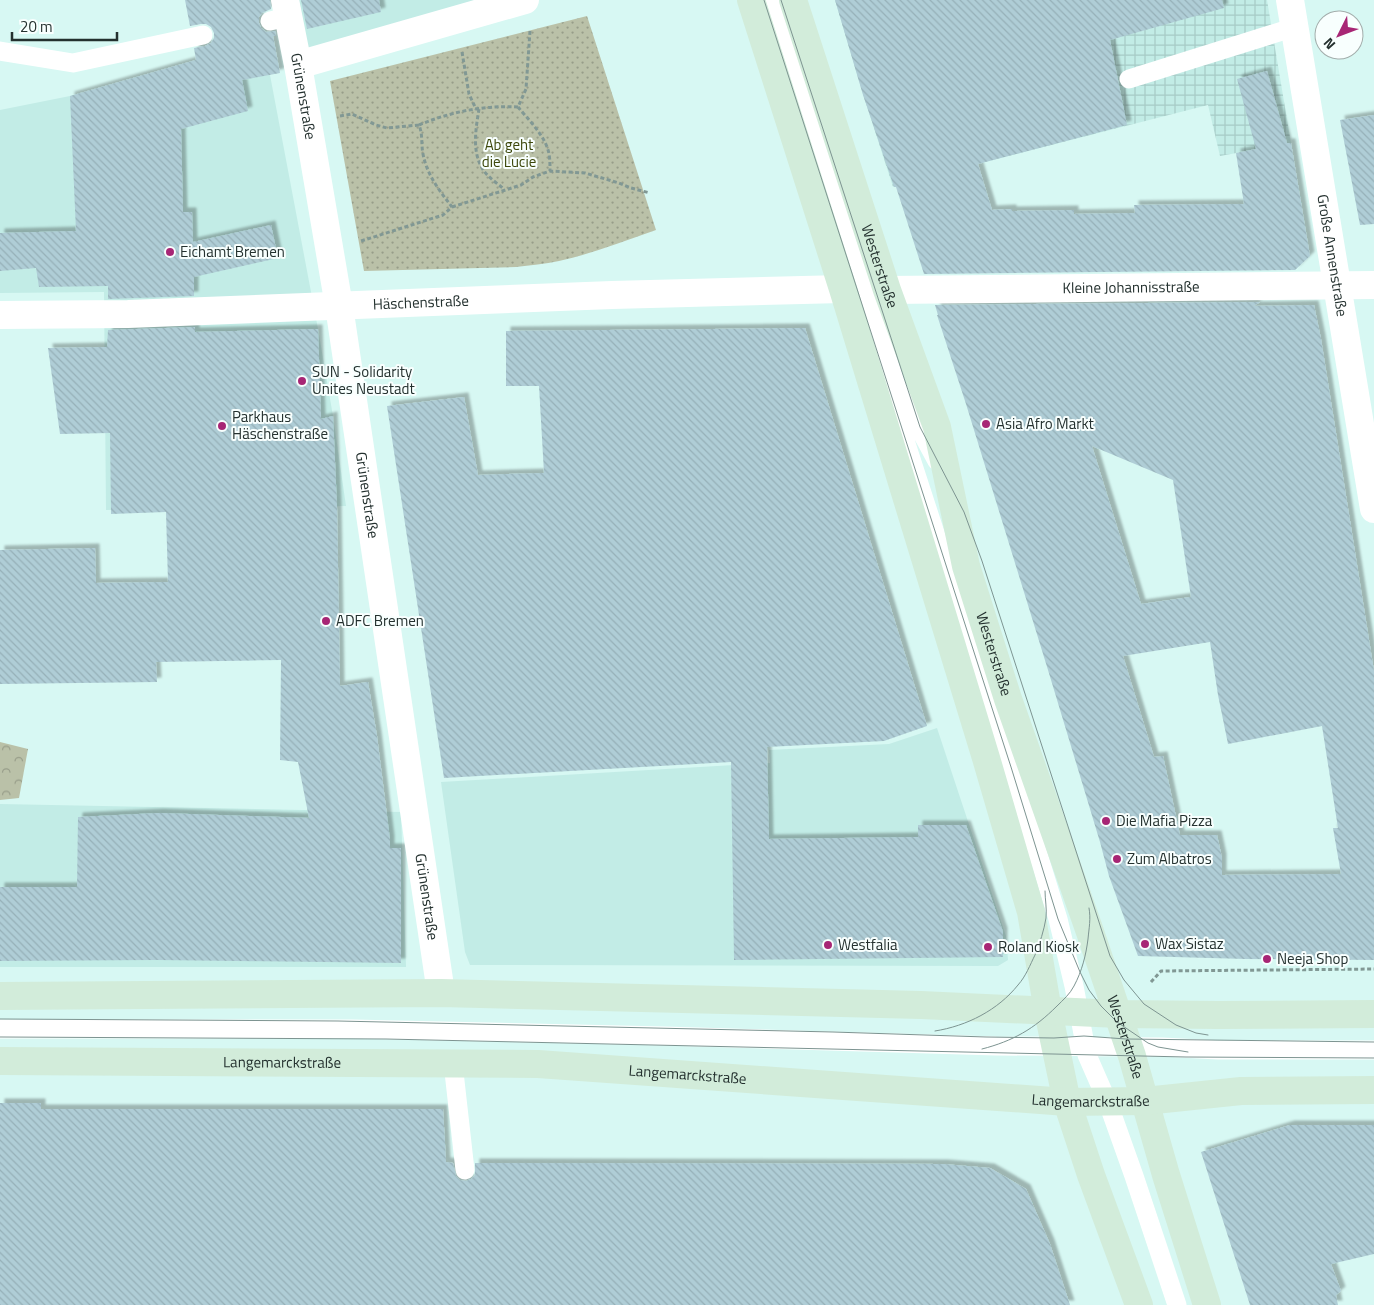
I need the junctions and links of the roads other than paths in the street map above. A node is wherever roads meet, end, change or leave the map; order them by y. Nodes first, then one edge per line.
1 (524, 0) edge
2 (751, 0) edge
3 (771, 0) edge
4 (793, 0) edge
5 (1290, 0) edge
6 (281, 13) edge
7 (1295, 27) junction
8 (202, 35) dead end
9 (0, 51) edge
10 (298, 65) junction
11 (1128, 79) dead end
12 (1337, 286) junction
13 (1374, 286) edge
14 (843, 290) junction
15 (887, 290) junction
16 (339, 306) junction
17 (0, 315) edge
18 (896, 385) junction
19 (948, 483) junction
20 (1374, 510) edge
21 (441, 993) junction
22 (0, 996) edge
23 (1048, 1011) junction
24 (1079, 1012) junction
25 (1118, 1014) junction
26 (1374, 1014) edge
27 (0, 1029) edge
28 (1055, 1045) junction
29 (1085, 1046) junction
30 (1128, 1046) junction
31 (1374, 1050) edge
32 (0, 1061) edge
33 (453, 1063) junction
34 (1374, 1090) edge
35 (1145, 1101) junction
36 (1067, 1102) junction
37 (1108, 1102) junction
38 (465, 1170) dead end
39 (1139, 1305) edge
40 (1177, 1305) edge
41 (1207, 1305) edge

1 - 10 street
2 - 14 main road
3 - 18 lane
4 - 15 main road, Westerstraße
5 - 7 street, Große Annenstraße
6 - 10 street, Grünenstraße
7 - 11 lane
7 - 12 street, Große Annenstraße
8 - 9 lane
10 - 16 street, Grünenstraße
12 - 13 street, Kleine Johannisstraße
12 - 15 street, Kleine Johannisstraße
12 - 20 street, Große Annenstraße
14 - 16 street, Häschenstraße
14 - 23 main road
15 - 19 main road, Westerstraße
16 - 17 street, Häschenstraße
16 - 21 street, Grünenstraße
18 - 19 lane
18 - 24 lane
19 - 25 main road, Westerstraße
21 - 22 main road
21 - 23 main road
23 - 24 main road
23 - 28 main road
24 - 25 main road
24 - 29 lane
25 - 26 main road
25 - 30 main road, Westerstraße
27 - 28 lane
28 - 29 lane
28 - 36 main road
29 - 30 lane
29 - 37 lane
30 - 31 lane
30 - 35 main road, Westerstraße
32 - 33 main road, Langemarckstraße
33 - 36 main road, Langemarckstraße
33 - 38 lane
34 - 35 main road, Langemarckstraße
35 - 37 main road, Langemarckstraße
35 - 41 main road, Westerstraße
36 - 37 main road, Langemarckstraße
36 - 39 main road
37 - 40 lane

